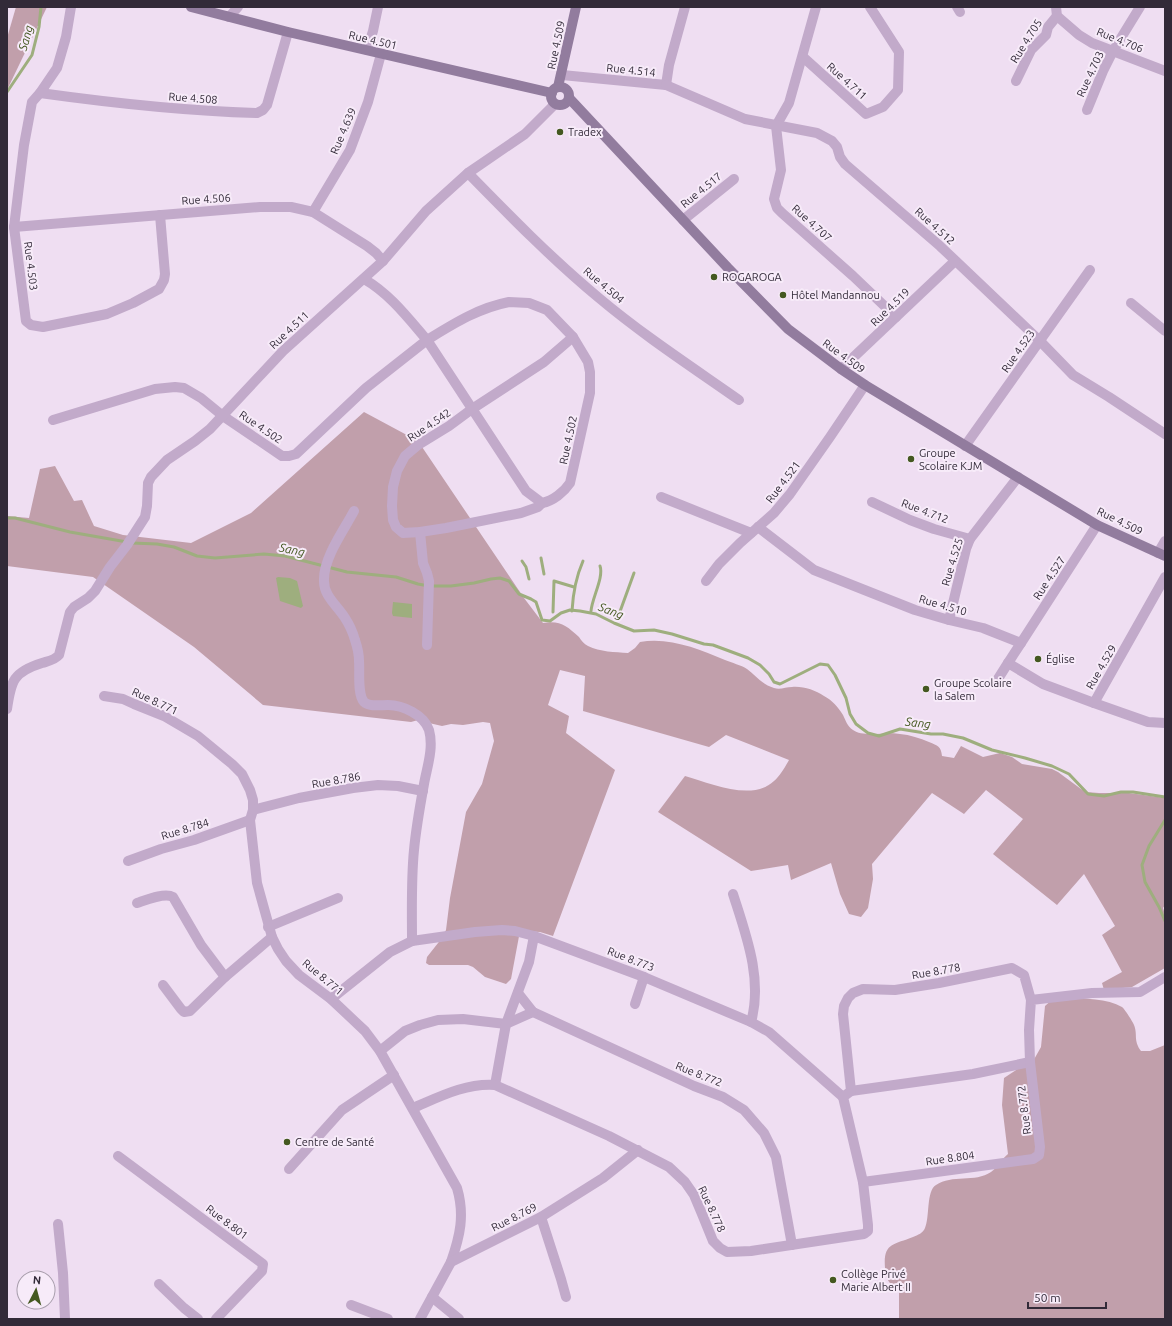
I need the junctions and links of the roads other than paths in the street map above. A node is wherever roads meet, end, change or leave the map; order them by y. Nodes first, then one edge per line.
1 (71, 7) edge
2 (190, 7) edge
3 (238, 7) edge
4 (378, 7) edge
5 (576, 7) edge
6 (685, 7) edge
7 (816, 7) edge
8 (870, 7) edge
9 (1140, 7) edge
10 (1056, 11) edge
11 (229, 17) junction
12 (288, 32) junction
13 (367, 50) junction
14 (1113, 51) junction
15 (381, 54) junction
16 (803, 57) junction
17 (1165, 71) edge
18 (562, 75) junction
19 (1016, 80) dead end
20 (666, 86) junction
21 (555, 90) junction
22 (40, 93) junction
23 (569, 98) junction
24 (555, 104) junction
25 (1087, 110) dead end
26 (776, 126) junction
27 (468, 172) junction
28 (734, 179) dead end
29 (313, 212) junction
30 (160, 215) junction
31 (683, 220) junction
32 (14, 227) junction
33 (383, 261) junction
34 (955, 261) junction
35 (1090, 270) dead end
36 (364, 279) junction
37 (1131, 302) dead end
38 (896, 316) junction
39 (1165, 331) edge
40 (573, 337) junction
41 (427, 340) junction
42 (1040, 341) junction
43 (841, 369) junction
44 (865, 385) junction
45 (739, 400) dead end
46 (472, 409) junction
47 (224, 416) junction
48 (53, 420) dead end
49 (1165, 434) edge
50 (965, 446) junction
51 (1018, 477) junction
52 (661, 497) dead end
53 (872, 502) dead end
54 (542, 503) junction
55 (354, 511) dead end
56 (1098, 525) junction
57 (755, 530) junction
58 (420, 532) junction
59 (970, 539) junction
60 (1165, 541) edge
61 (1161, 554) edge
62 (1165, 578) edge
63 (706, 581) dead end
64 (949, 620) junction
65 (1021, 643) junction
66 (427, 645) dead end
67 (1008, 663) junction
68 (996, 682) dead end
69 (104, 696) dead end
70 (1094, 703) junction
71 (7, 709) edge
72 (1165, 723) edge
73 (423, 791) junction
74 (253, 810) junction
75 (250, 820) junction
76 (128, 861) dead end
77 (733, 894) dead end
78 (338, 898) dead end
79 (137, 903) dead end
80 (268, 927) junction
81 (534, 936) junction
82 (272, 937) junction
83 (412, 940) junction
84 (225, 977) junction
85 (644, 977) junction
86 (1165, 977) edge
87 (163, 985) dead end
88 (518, 993) junction
89 (331, 999) junction
90 (1031, 1000) junction
91 (634, 1004) dead end
92 (533, 1012) junction
93 (751, 1022) junction
94 (506, 1024) junction
95 (380, 1051) junction
96 (1030, 1062) junction
97 (394, 1075) junction
98 (495, 1086) junction
99 (847, 1094) junction
100 (413, 1108) junction
101 (638, 1150) junction
102 (1039, 1155) joint
103 (118, 1156) dead end
104 (289, 1169) dead end
105 (863, 1182) junction
106 (541, 1217) junction
107 (58, 1224) dead end
108 (792, 1245) junction
109 (451, 1262) junction
110 (159, 1284) dead end
111 (432, 1297) junction
112 (566, 1298) dead end
113 (351, 1305) dead end
114 (65, 1319) edge
115 (198, 1319) edge
116 (216, 1319) edge
117 (388, 1319) edge
118 (420, 1319) edge
119 (460, 1319) edge

1 - 22 street, Rue 4.503
2 - 11 street, Rue 4.501
3 - 11 street
4 - 13 street
5 - 18 street, Rue 4.509
6 - 20 street, Rue 4.514
7 - 16 street
8 - 16 street, Rue 4.711
9 - 14 street, Rue 4.703
10 - 14 street, Rue 4.706
10 - 19 street, Rue 4.705
11 - 12 street, Rue 4.501
12 - 13 street, Rue 4.501
12 - 22 street, Rue 4.508
13 - 15 street, Rue 4.501
14 - 17 street, Rue 4.706
14 - 25 street, Rue 4.703
15 - 21 street, Rue 4.501
15 - 29 street, Rue 4.639
16 - 26 street
18 - 20 street, Rue 4.514
18 - 21 street, Rue 4.509
20 - 26 street, Rue 4.512
21 - 23 street
21 - 24 street
22 - 32 street, Rue 4.503
23 - 24 street
23 - 31 street, Rue 4.509
24 - 27 street, Rue 4.511
26 - 34 street, Rue 4.512
26 - 38 street, Rue 4.707
27 - 33 street, Rue 4.511
27 - 45 street, Rue 4.504
28 - 31 street, Rue 4.517
29 - 30 street, Rue 4.506
29 - 33 street, Rue 4.506
30 - 32 street, Rue 4.506
30 - 32 street, Rue 4.503
31 - 43 street, Rue 4.509
33 - 36 street, Rue 4.511
34 - 38 street, Rue 4.519
34 - 42 street, Rue 4.512
35 - 42 street, Rue 4.523
36 - 41 street
36 - 47 street, Rue 4.511
37 - 39 street
38 - 43 street, Rue 4.519
40 - 41 street, Rue 4.502
40 - 46 street, Rue 4.542
40 - 54 street, Rue 4.502
41 - 46 street
41 - 47 street, Rue 4.502
42 - 49 street, Rue 4.512
42 - 50 street, Rue 4.523
43 - 44 street, Rue 4.509
44 - 50 street, Rue 4.509
44 - 57 street, Rue 4.521
46 - 54 street
46 - 58 street, Rue 4.542
47 - 48 street, Rue 4.502
47 - 71 street, Rue 4.511
50 - 51 street, Rue 4.509
51 - 56 street, Rue 4.509
51 - 59 street, Rue 4.525
52 - 57 street, Rue 4.510
53 - 59 street, Rue 4.712
54 - 58 street, Rue 4.542
55 - 73 street
56 - 61 street, Rue 4.509
56 - 65 street, Rue 4.527
57 - 63 street, Rue 4.521
57 - 64 street, Rue 4.510
58 - 66 street
59 - 64 street, Rue 4.525
60 - 61 street
62 - 70 street, Rue 4.529
64 - 65 street, Rue 4.510
65 - 67 street
67 - 68 street
67 - 70 street
69 - 74 street, Rue 8.771
70 - 72 street, Rue 4.529
73 - 74 street, Rue 8.786
73 - 83 street
74 - 75 street, Rue 8.771
75 - 76 street, Rue 8.784
75 - 80 street, Rue 8.771
77 - 93 street
78 - 80 street
79 - 84 street
80 - 82 street, Rue 8.771
81 - 83 street, Rue 8.773
81 - 85 street, Rue 8.773
81 - 88 street
82 - 84 street
82 - 89 street, Rue 8.771
83 - 89 street
84 - 87 street
85 - 91 street
85 - 93 street, Rue 8.773
86 - 90 street
88 - 92 street, Rue 8.772
88 - 94 street
89 - 95 street, Rue 8.771
90 - 96 street, Rue 8.778
90 - 99 street, Rue 8.778
92 - 94 street
92 - 108 street, Rue 8.772
93 - 99 street, Rue 8.773
94 - 95 street
94 - 98 street
95 - 97 street, Rue 8.771
96 - 99 street
96 - 102 street, Rue 8.772
97 - 100 street, Rue 8.771
97 - 104 street
98 - 100 street, Rue 8.778
98 - 101 street, Rue 8.778
99 - 105 street, Rue 8.778
100 - 109 street, Rue 8.771
101 - 106 street, Rue 8.769
101 - 108 street, Rue 8.778
102 - 105 street, Rue 8.804
103 - 116 street, Rue 8.801
105 - 108 street, Rue 8.778
106 - 109 street, Rue 8.769
106 - 112 street
107 - 114 street
109 - 111 street
110 - 115 street
111 - 118 street
111 - 119 street
113 - 117 street

